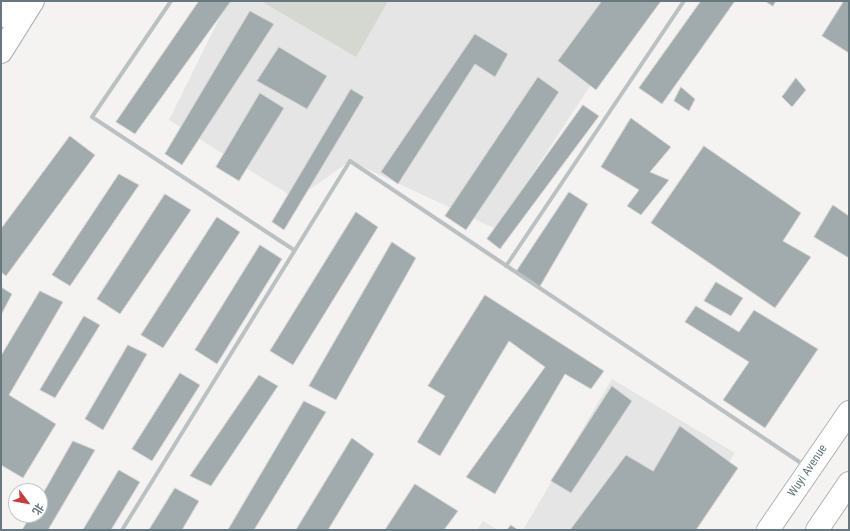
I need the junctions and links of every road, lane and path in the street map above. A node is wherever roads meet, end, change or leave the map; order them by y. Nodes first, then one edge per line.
1 (10, 1) edge
2 (32, 1) edge
3 (171, 1) edge
4 (684, 1) edge
5 (1, 16) edge
6 (1, 52) edge
7 (294, 250) junction
8 (506, 266) junction
9 (849, 412) edge
10 (809, 469) junction
11 (849, 483) edge
12 (122, 530) edge
13 (768, 530) edge
14 (817, 530) edge

1 - 5 main road
2 - 6 main road
3 - 7 street
4 - 8 street
7 - 8 street
7 - 12 street
8 - 10 street
9 - 10 main road, Wuyi Avenue
10 - 13 main road, Wuyi Avenue
11 - 14 main road

